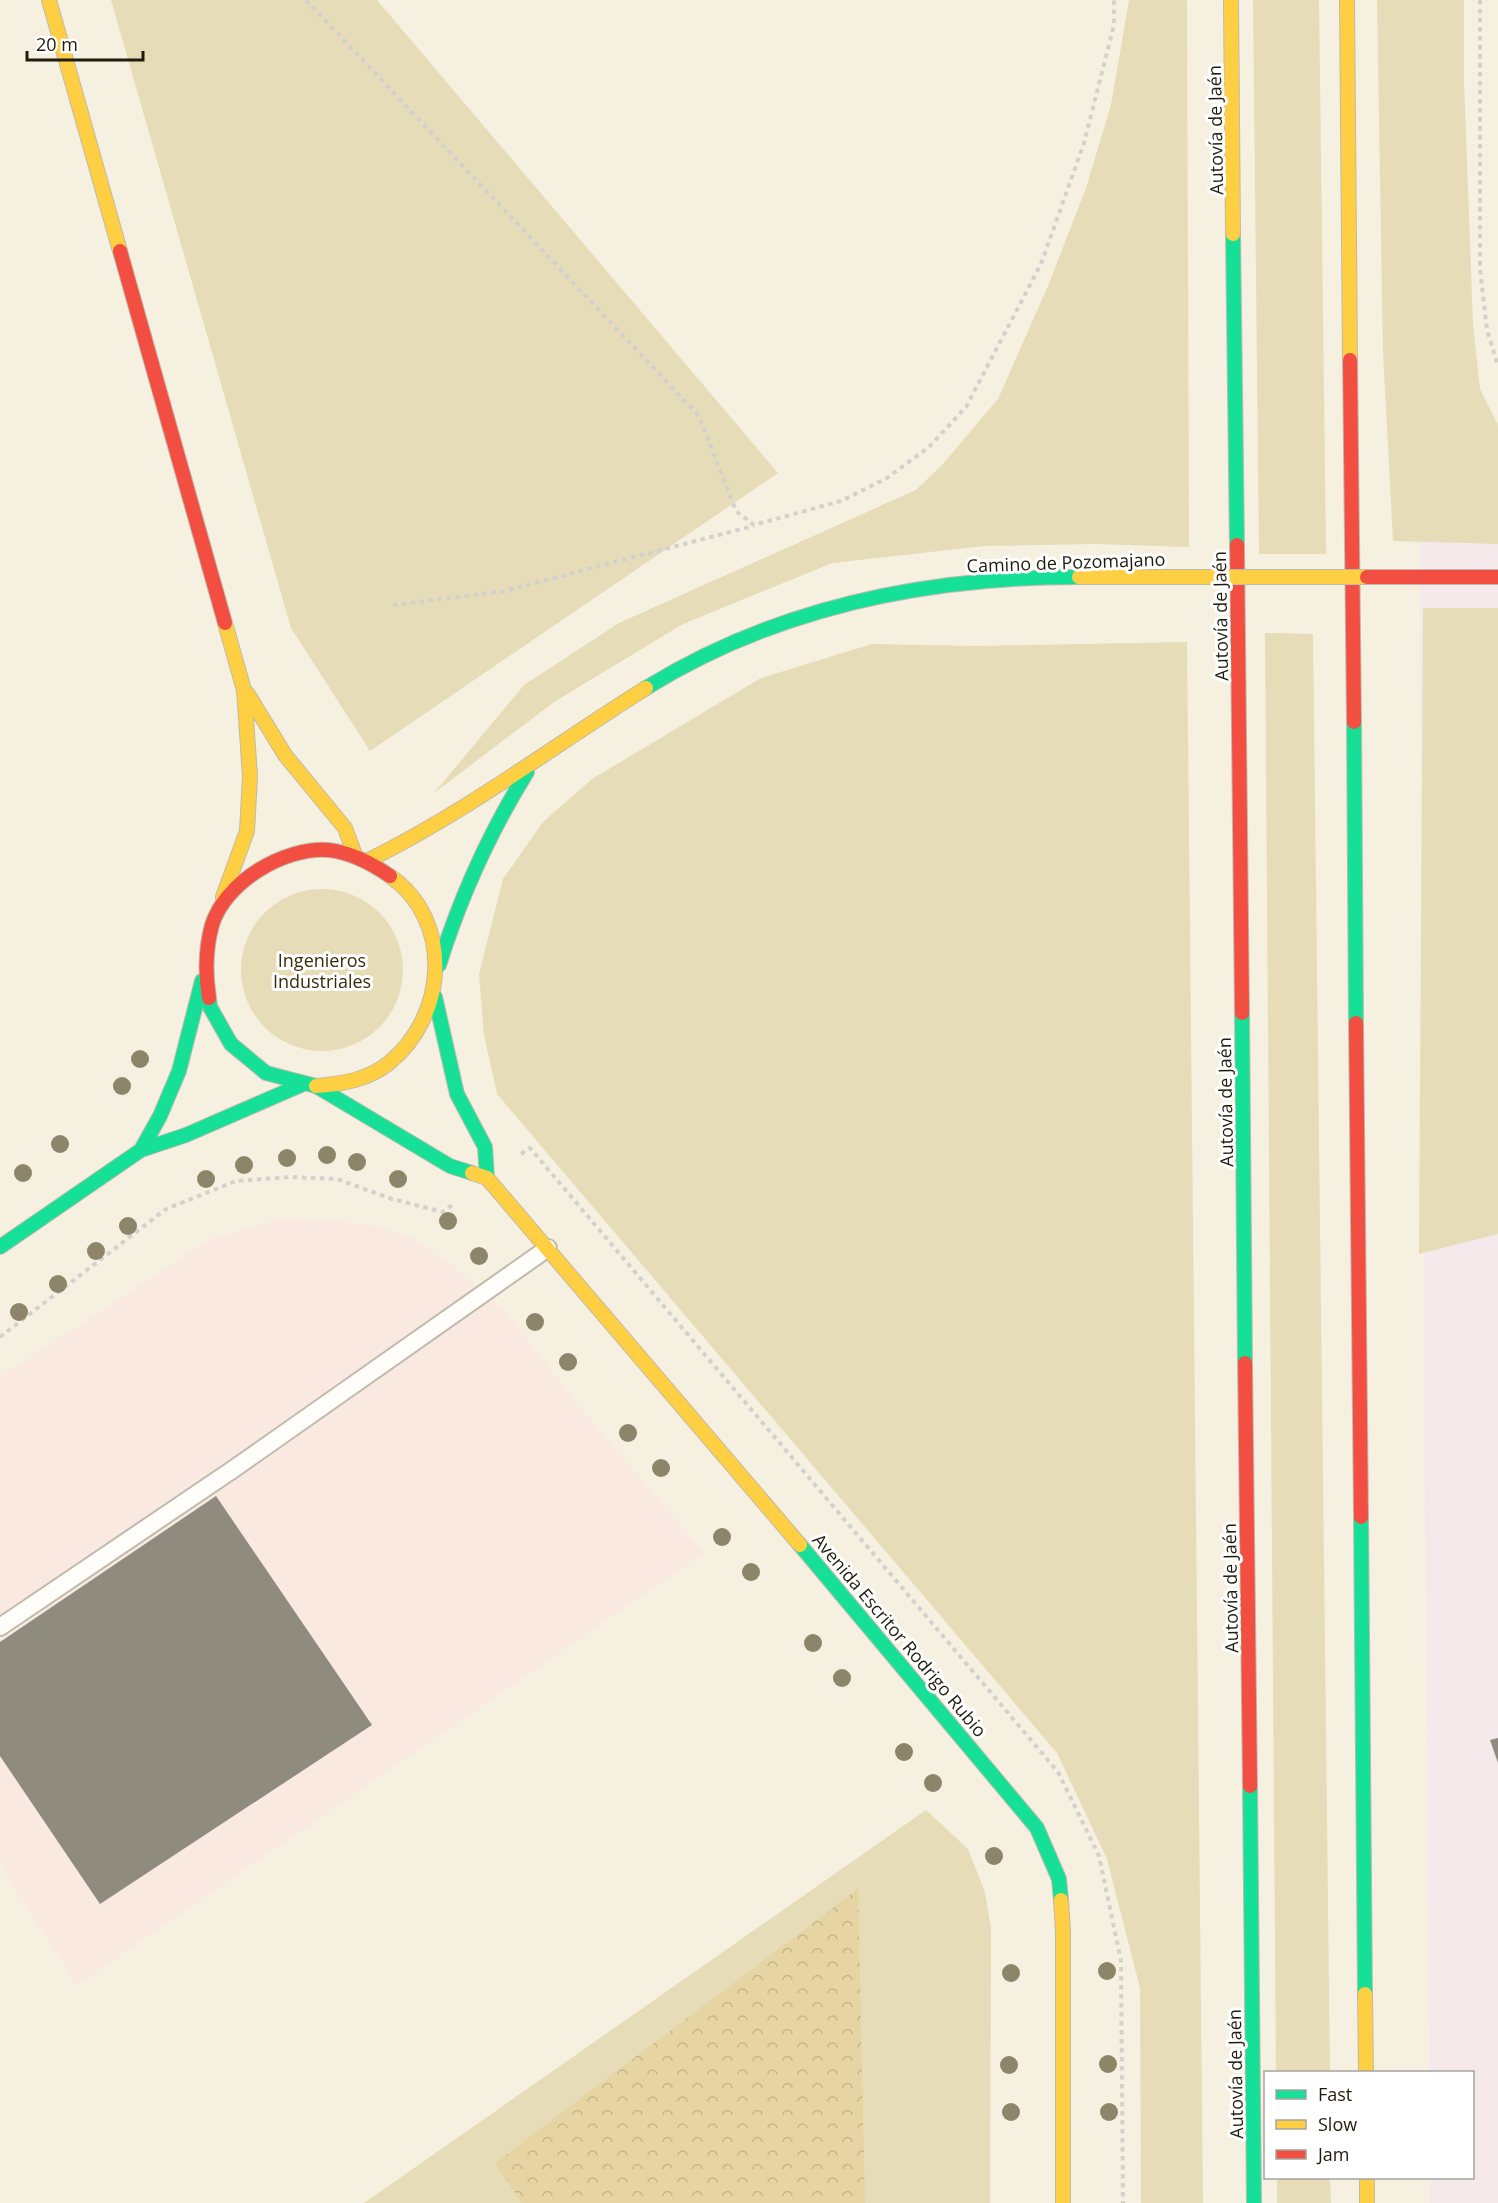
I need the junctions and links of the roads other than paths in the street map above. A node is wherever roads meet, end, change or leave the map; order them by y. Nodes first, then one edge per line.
1 (49, 0) edge
2 (1231, 0) edge
3 (1347, 0) edge
4 (1498, 577) edge
5 (244, 690) junction
6 (533, 762) junction
7 (361, 858) junction
8 (219, 909) junction
9 (438, 969) junction
10 (202, 977) junction
11 (435, 997) junction
12 (301, 1085) junction
13 (316, 1086) junction
14 (141, 1150) junction
15 (487, 1178) junction
16 (0, 1247) edge
17 (548, 1248) junction
18 (0, 1627) edge
19 (1366, 2071) edge
20 (1367, 2179) edge
21 (1063, 2203) edge
22 (1254, 2203) edge
23 (1367, 2203) edge

1 - 5 main road
2 - 22 main road, Autovía de Jaén
3 - 19 main road
4 - 6 main road, Camino de Pozomajano, bridge
5 - 7 main road
5 - 8 main road
6 - 7 main road, Camino de Pozomajano
6 - 9 main road, Camino de Pozomajano
7 - 8 main road
7 - 9 main road
8 - 10 main road
9 - 11 main road
10 - 12 main road
10 - 14 main road
11 - 13 main road
11 - 15 main road
12 - 13 main road
12 - 14 main road
13 - 15 main road
14 - 16 main road
15 - 17 main road, Avenida Escritor Rodrigo Rubio
17 - 18 lane
17 - 21 main road, Avenida Escritor Rodrigo Rubio
20 - 23 main road

